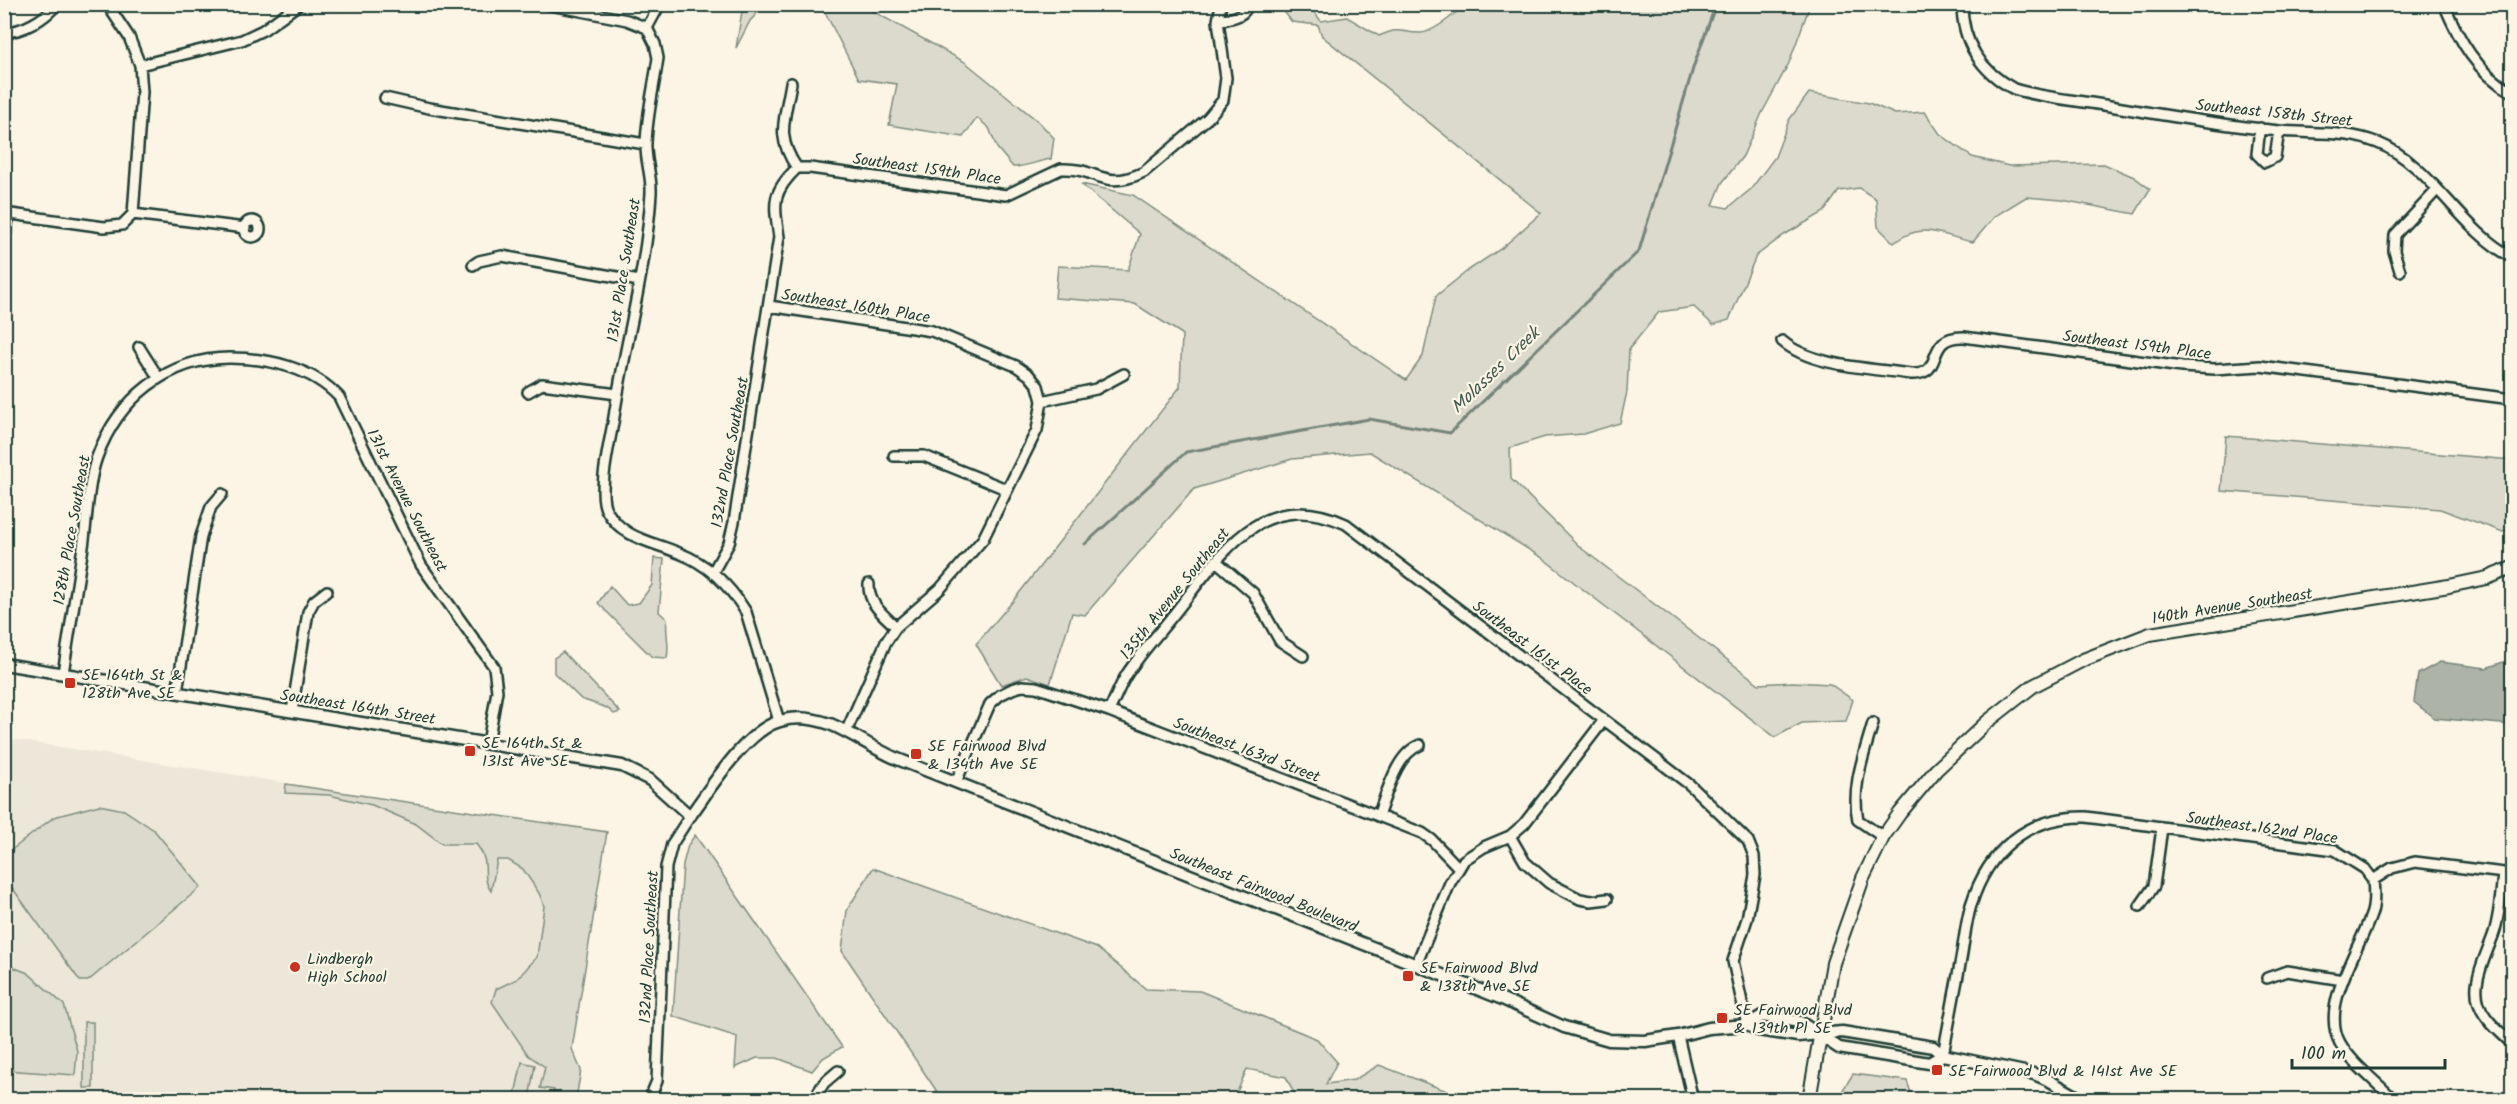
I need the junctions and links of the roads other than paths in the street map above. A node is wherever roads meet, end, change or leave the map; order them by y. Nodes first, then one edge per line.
1 (57, 4) edge
2 (107, 4) edge
3 (299, 4) edge
4 (545, 4) edge
5 (660, 4) edge
6 (1221, 4) edge
7 (1248, 4) edge
8 (1962, 4) edge
9 (2444, 4) edge
10 (1218, 21) junction
11 (647, 28) junction
12 (4, 32) edge
13 (140, 65) junction
14 (791, 83) dead end
15 (2512, 92) edge
16 (385, 98) dead end
17 (2259, 128) junction
18 (2279, 130) junction
19 (645, 144) junction
20 (797, 168) junction
21 (2438, 190) junction
22 (7, 213) edge
23 (133, 214) junction
24 (244, 228) dead end
25 (4, 242) edge
26 (2512, 257) edge
27 (473, 266) dead end
28 (2400, 271) dead end
29 (639, 281) junction
30 (769, 306) junction
31 (1782, 341) dead end
32 (138, 347) dead end
33 (1124, 374) dead end
34 (158, 377) junction
35 (528, 393) dead end
36 (617, 394) junction
37 (2512, 399) edge
38 (1042, 401) junction
39 (894, 456) dead end
40 (1006, 489) junction
41 (222, 494) dead end
42 (1281, 515) joint
43 (1215, 561) junction
44 (2512, 568) edge
45 (712, 572) junction
46 (868, 584) dead end
47 (327, 591) dead end
48 (896, 627) junction
49 (1303, 656) dead end
50 (4, 664) edge
51 (63, 673) junction
52 (177, 692) junction
53 (292, 711) junction
54 (1109, 711) junction
55 (1604, 720) junction
56 (779, 721) junction
57 (1873, 723) dead end
58 (846, 732) junction
59 (488, 743) junction
60 (1420, 745) dead end
61 (956, 782) junction
62 (690, 816) junction
63 (1378, 816) junction
64 (2162, 828) junction
65 (1510, 836) junction
66 (1883, 837) junction
67 (1459, 868) junction
68 (2508, 874) edge
69 (2373, 880) junction
70 (1607, 899) dead end
71 (2140, 906) dead end
72 (1416, 965) junction
73 (2267, 978) dead end
74 (2343, 980) junction
75 (1747, 1025) junction
76 (1820, 1034) junction
77 (1678, 1036) junction
78 (2512, 1044) edge
79 (1943, 1055) junction
80 (838, 1071) dead end
81 (649, 1100) edge
82 (813, 1100) edge
83 (1693, 1100) edge
84 (1809, 1100) edge
85 (2083, 1100) edge
86 (2394, 1100) edge

1 - 12 street
2 - 13 street
3 - 13 street
4 - 11 street
5 - 11 street
6 - 10 street, Southeast 159th Place
7 - 10 street
8 - 17 street, Southeast 158th Street
9 - 15 street
10 - 20 street, Southeast 159th Place
11 - 19 street, 131st Place Southeast
13 - 23 street
14 - 20 street
16 - 19 street
17 - 18 street, Southeast 158th Street
17 - 18 street
18 - 21 street, Southeast 158th Street
19 - 29 street, 131st Place Southeast
20 - 30 street, 132nd Place Southeast
21 - 26 street, Southeast 158th Street
21 - 28 street
22 - 23 street
22 - 25 street
23 - 24 street
27 - 29 street
29 - 36 street, 131st Place Southeast
30 - 38 street, Southeast 160th Place
30 - 45 street, 132nd Place Southeast
31 - 37 street, Southeast 159th Place
32 - 34 street
33 - 38 street
34 - 51 street, 128th Place Southeast
34 - 59 street, 131st Avenue Southeast
35 - 36 street
36 - 45 street, 131st Place Southeast
38 - 40 street
39 - 40 street
40 - 48 street
41 - 52 street
42 - 43 street, 135th Avenue Southeast
42 - 55 street, Southeast 161st Place
43 - 49 street
43 - 54 street, 135th Avenue Southeast
44 - 66 main road, 140th Avenue Southeast
45 - 56 street
46 - 48 street
47 - 53 street
48 - 58 street
50 - 51 street, Southeast 164th Street
51 - 52 street, Southeast 164th Street
52 - 53 street, Southeast 164th Street
53 - 59 street, Southeast 164th Street
54 - 61 street, Southeast 163rd Street
54 - 63 street, Southeast 163rd Street
55 - 65 street
55 - 75 street, Southeast 161st Place
56 - 58 street, Southeast Fairwood Boulevard
56 - 62 street, 132nd Place Southeast
57 - 66 street
58 - 61 street, Southeast Fairwood Boulevard
59 - 62 street, Southeast 164th Street
60 - 63 street
61 - 72 street, Southeast Fairwood Boulevard
62 - 81 street, 132nd Place Southeast
63 - 67 street, Southeast 163rd Street
64 - 69 street, Southeast 162nd Place
64 - 71 street
64 - 79 street, Southeast 162nd Place
65 - 67 street
65 - 70 street
66 - 76 main road, 140th Avenue Southeast
67 - 72 street
68 - 69 street
68 - 78 street
69 - 74 street
72 - 77 street, Southeast Fairwood Boulevard
73 - 74 street
74 - 86 street
75 - 76 street, Southeast Fairwood Boulevard
75 - 77 street, Southeast Fairwood Boulevard
76 - 79 street, Southeast Fairwood Boulevard
76 - 79 street, Southeast Fairwood Boulevard
76 - 84 main road, 140th Avenue Southeast
77 - 83 street
79 - 85 street, Southeast Fairwood Boulevard
80 - 82 street

